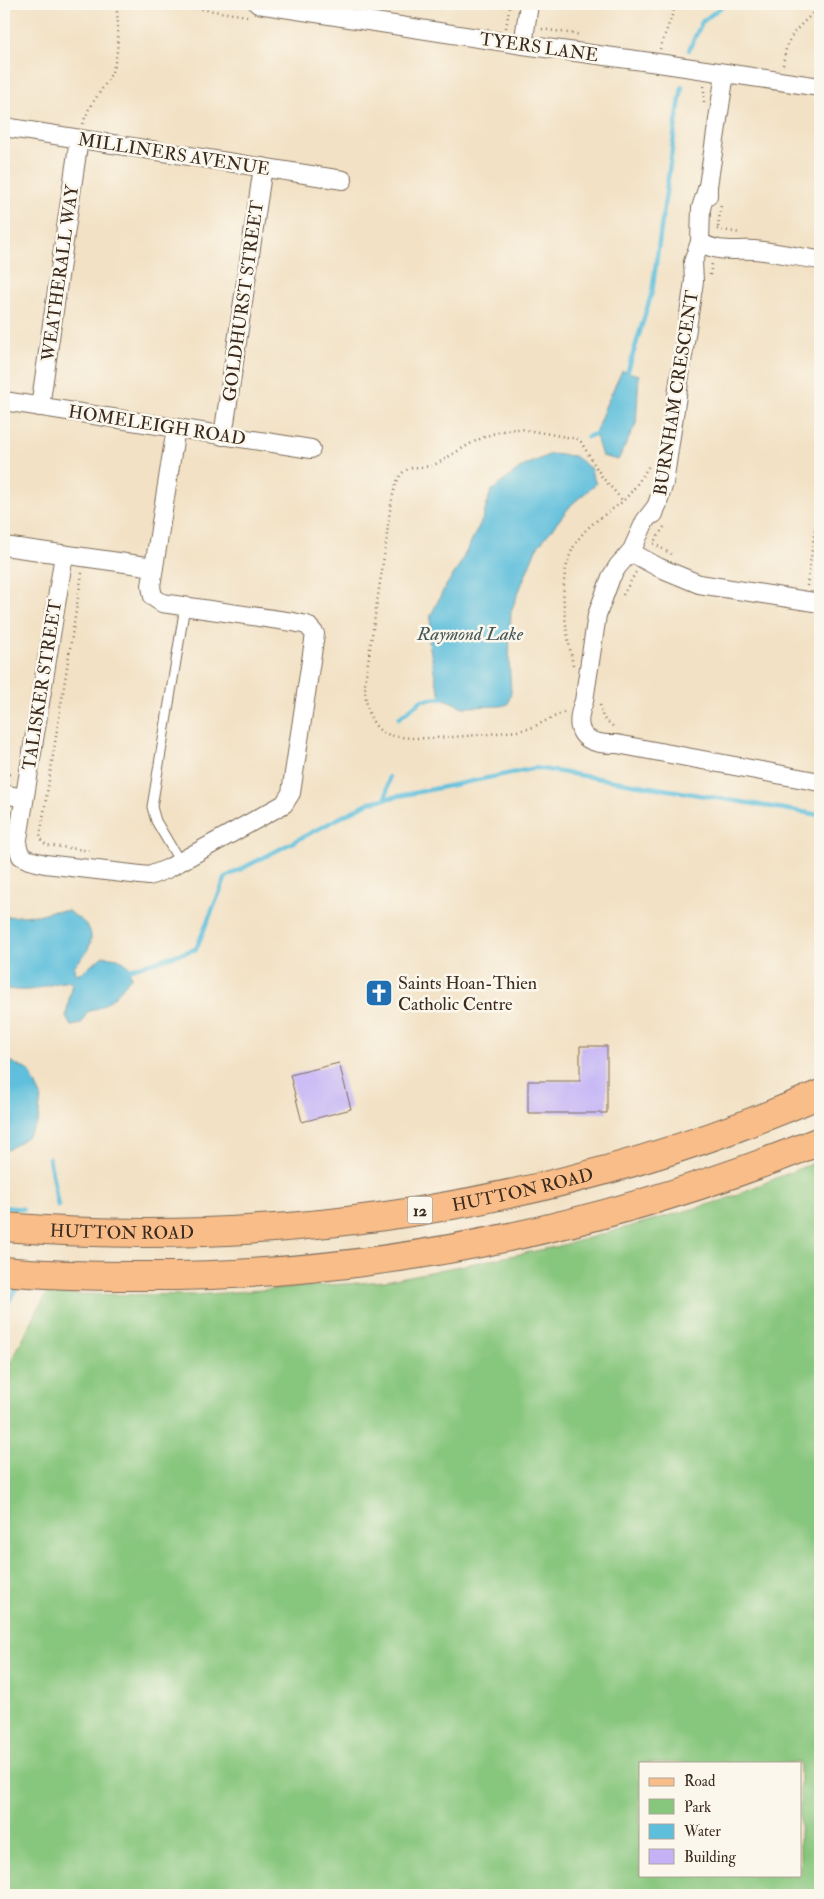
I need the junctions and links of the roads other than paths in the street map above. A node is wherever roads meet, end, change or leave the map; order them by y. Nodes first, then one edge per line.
1 (258, 4) edge
2 (529, 4) edge
3 (350, 11) edge
4 (523, 46) junction
5 (724, 73) junction
6 (820, 87) edge
7 (4, 127) edge
8 (79, 139) junction
9 (263, 167) junction
10 (343, 180) dead end
11 (707, 247) junction
12 (820, 260) edge
13 (4, 401) edge
14 (40, 407) junction
15 (176, 428) junction
16 (223, 436) junction
17 (311, 450) dead end
18 (4, 546) edge
19 (64, 555) junction
20 (637, 556) junction
21 (154, 567) junction
22 (816, 594) edge
23 (185, 606) junction
24 (820, 782) edge
25 (4, 794) edge
26 (24, 798) junction
27 (180, 862) junction
28 (820, 1094) edge
29 (820, 1141) edge
30 (306, 1226) junction
31 (4, 1227) edge
32 (308, 1269) junction
33 (4, 1271) edge

1 - 3 street, TYERS LANE
2 - 4 street
3 - 4 street, TYERS LANE
4 - 5 street, TYERS LANE
5 - 6 street, TYERS LANE
5 - 11 street, BURNHAM CRESCENT
7 - 8 street, MILLINERS AVENUE
8 - 9 street, MILLINERS AVENUE
8 - 14 street, WEATHERALL WAY
9 - 10 street, MILLINERS AVENUE
9 - 16 street, GOLDHURST STREET
11 - 12 street
11 - 20 street, BURNHAM CRESCENT
13 - 14 street, HOMELEIGH ROAD
14 - 15 street, HOMELEIGH ROAD
15 - 16 street, HOMELEIGH ROAD
15 - 21 street, TALISKER STREET
16 - 17 street, HOMELEIGH ROAD
18 - 19 street
19 - 21 street
19 - 26 street, TALISKER STREET
20 - 22 street
20 - 24 street, BURNHAM CRESCENT
21 - 23 street, TALISKER STREET
23 - 27 lane
23 - 27 street, TALISKER STREET
25 - 26 street
26 - 27 street, TALISKER STREET
28 - 30 main road, HUTTON ROAD / 12
29 - 32 main road
30 - 31 main road, HUTTON ROAD / 12
30 - 32 main road
32 - 33 main road

